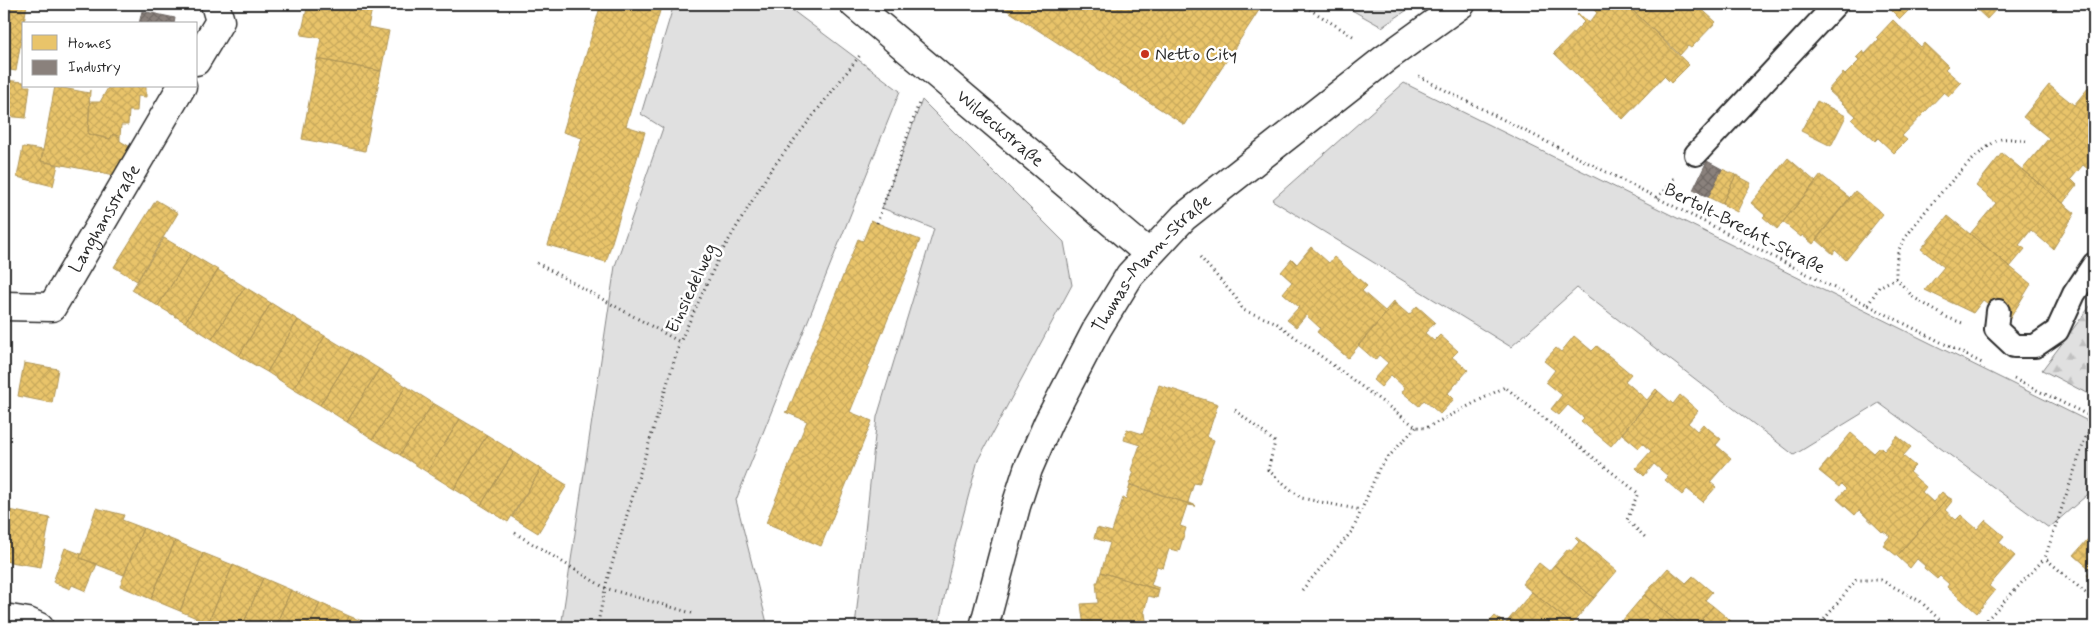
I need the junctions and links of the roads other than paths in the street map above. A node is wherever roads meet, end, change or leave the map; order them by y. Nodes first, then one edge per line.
1 (854, 4) edge
2 (1460, 4) edge
3 (1836, 4) edge
4 (217, 12) edge
5 (198, 56) edge
6 (181, 88) edge
7 (1696, 154) dead end
8 (1148, 254) junction
9 (2094, 264) edge
10 (4, 306) edge
11 (1997, 320) road end
12 (4, 618) edge
13 (39, 627) edge
14 (984, 627) edge

1 - 8 street, Wildeckstraße
2 - 8 street, Thomas-Mann-Straße
3 - 7 lane
4 - 5 street
6 - 10 street, Langhansstraße
8 - 14 street, Thomas-Mann-Straße
9 - 11 lane
12 - 13 street

